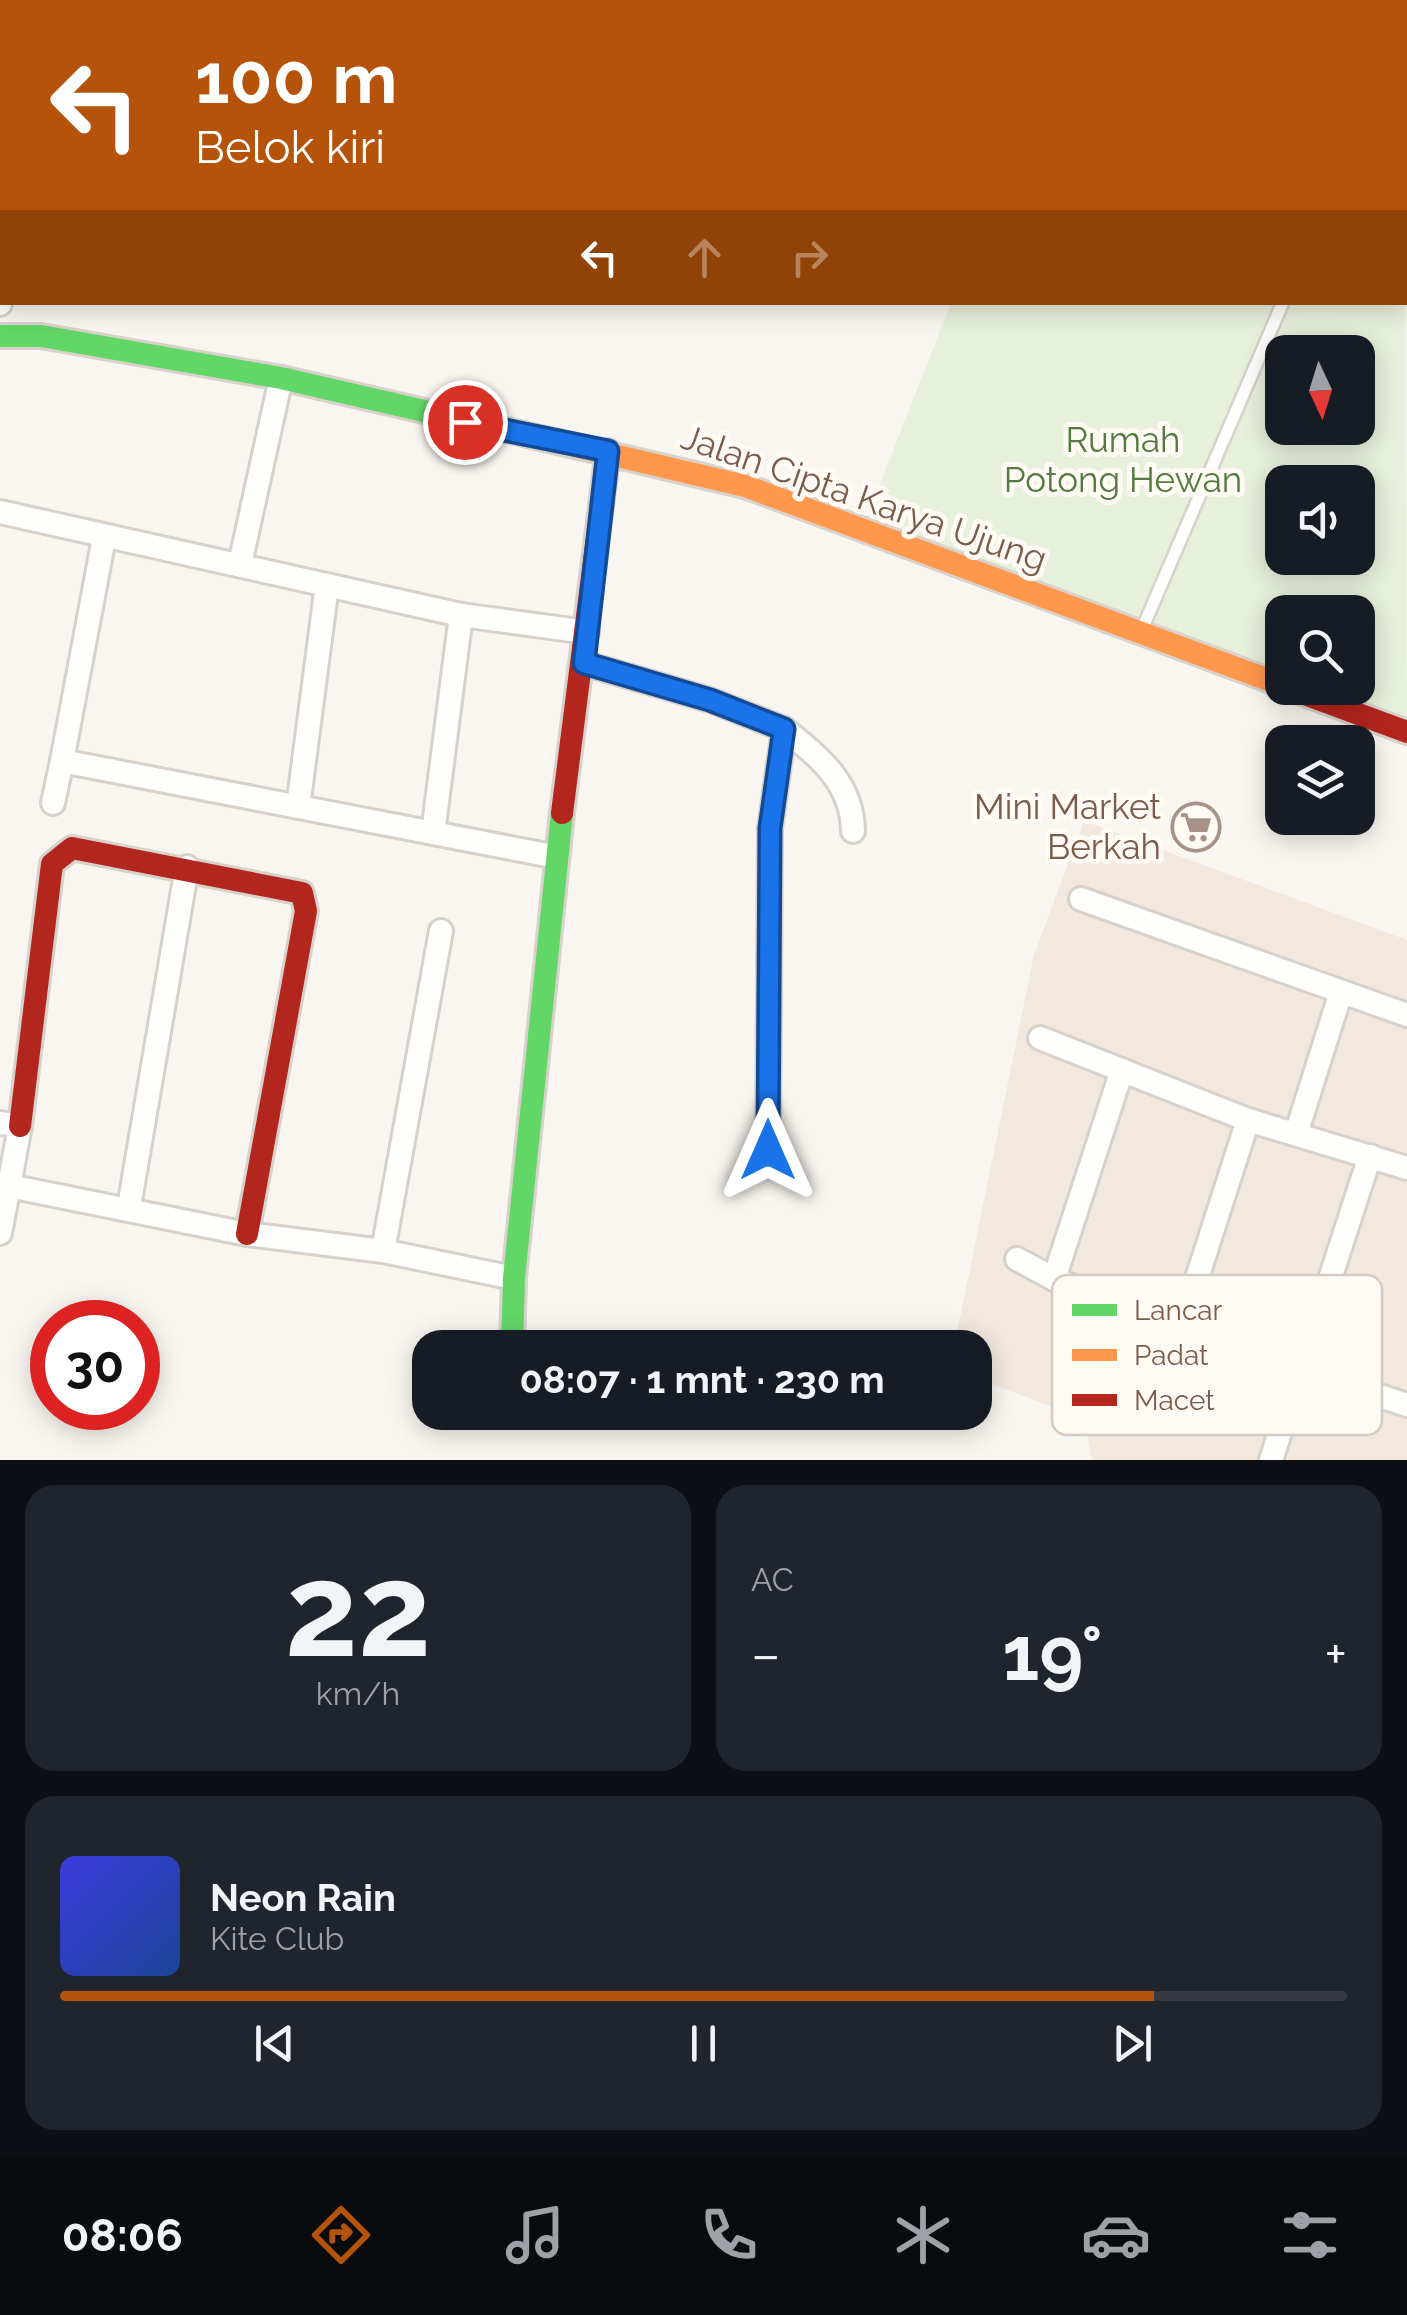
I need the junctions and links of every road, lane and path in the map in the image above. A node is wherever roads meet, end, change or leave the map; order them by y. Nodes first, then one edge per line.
1 (1282, 305) edge
2 (0, 336) edge
3 (281, 378) junction
4 (608, 451) junction
5 (0, 512) edge
6 (104, 538) junction
7 (240, 564) junction
8 (327, 585) junction
9 (461, 615) junction
10 (1141, 630) junction
11 (586, 632) junction
12 (584, 663) junction
13 (1265, 678) edge
14 (1335, 705) edge
15 (784, 729) junction
16 (1407, 732) edge
17 (62, 760) junction
18 (52, 803) dead end
19 (298, 807) junction
20 (852, 831) dead end
21 (433, 833) junction
22 (557, 857) junction
23 (187, 866) junction
24 (1081, 899) dead end
25 (441, 931) dead end
26 (1342, 992) junction
27 (1407, 1015) edge
28 (1040, 1038) dead end
29 (1122, 1070) junction
30 (1248, 1120) junction
31 (10, 1124) edge
32 (1296, 1134) junction
33 (768, 1150) dead end
34 (1370, 1156) junction
35 (1407, 1168) edge
36 (9, 1186) junction
37 (129, 1207) junction
38 (0, 1233) edge
39 (248, 1234) junction
40 (383, 1251) junction
41 (1017, 1259) dead end
42 (1055, 1275) edge
43 (1199, 1275) edge
44 (1331, 1275) edge
45 (514, 1278) junction
46 (1052, 1278) edge
47 (513, 1330) edge
48 (1382, 1397) edge
49 (1407, 1406) edge
50 (1279, 1435) edge
51 (1271, 1460) edge

1 - 10 lane
2 - 3 street, Jalan Cipta Karya Ujung
3 - 4 street, Jalan Cipta Karya Ujung
3 - 7 street
4 - 10 street, Jalan Cipta Karya Ujung
4 - 11 street
5 - 6 street
6 - 7 street
6 - 17 street
7 - 8 street
8 - 9 street
8 - 19 street
9 - 11 street
9 - 21 street
10 - 13 street, Jalan Cipta Karya Ujung
11 - 12 street
12 - 15 street
12 - 22 street
14 - 16 street, Jalan Cipta Karya Ujung
15 - 20 street
15 - 33 street
17 - 18 street
17 - 19 street
19 - 21 street
21 - 22 street
22 - 45 street
23 - 31 street
23 - 37 street
23 - 39 street
24 - 26 street
25 - 40 street
26 - 27 street
26 - 32 street
28 - 29 street
29 - 30 street
29 - 42 street
30 - 32 street
30 - 43 street
31 - 36 street
32 - 34 street
34 - 35 street
34 - 44 street
36 - 37 street
36 - 38 street
37 - 39 street
39 - 40 street
40 - 45 street
41 - 46 street
45 - 47 street
48 - 49 street
50 - 51 street

